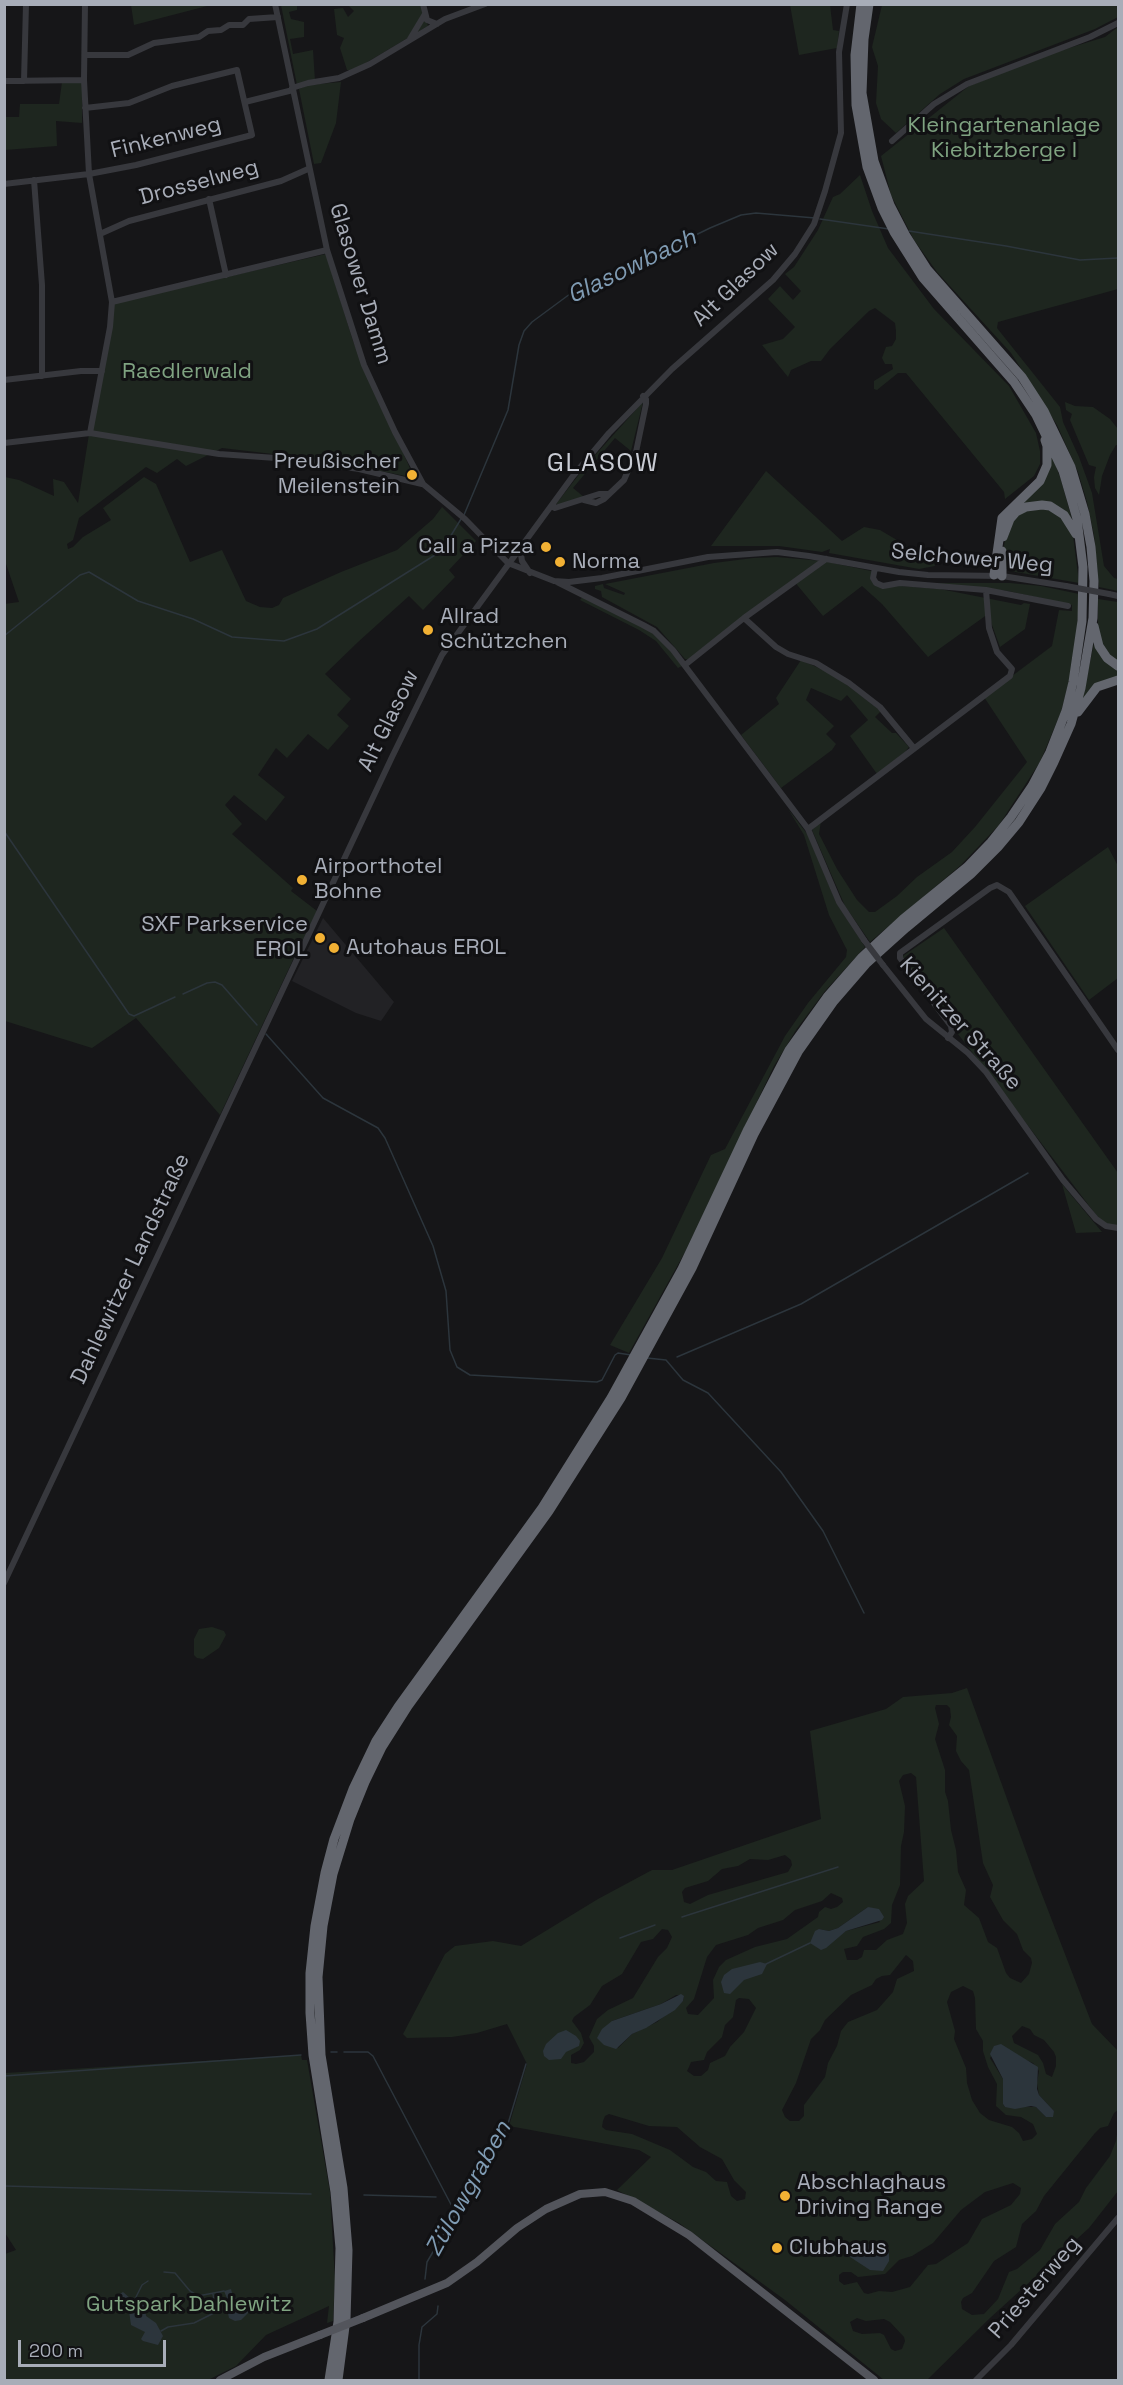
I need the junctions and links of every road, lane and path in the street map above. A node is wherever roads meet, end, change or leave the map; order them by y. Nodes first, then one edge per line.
1 (26, 4) edge
2 (85, 4) edge
3 (275, 4) edge
4 (423, 4) edge
5 (485, 4) edge
6 (847, 4) edge
7 (861, 4) edge
8 (869, 4) edge
9 (425, 14) junction
10 (278, 17) junction
11 (1119, 23) edge
12 (437, 24) junction
13 (406, 42) junction
14 (85, 55) junction
15 (84, 80) junction
16 (4, 81) edge
17 (24, 81) junction
18 (292, 89) junction
19 (245, 102) junction
20 (85, 108) junction
21 (892, 141) dead end
22 (870, 161) junction
23 (308, 169) junction
24 (89, 174) junction
25 (34, 180) junction
26 (4, 184) edge
27 (208, 199) junction
28 (894, 222) junction
29 (100, 234) junction
30 (327, 250) junction
31 (226, 275) junction
32 (112, 302) junction
33 (102, 371) junction
34 (42, 376) junction
35 (4, 380) edge
36 (644, 396) junction
37 (1036, 415) junction
38 (90, 433) junction
39 (4, 443) edge
40 (423, 484) junction
41 (551, 506) junction
42 (1081, 545) junction
43 (520, 548) junction
44 (826, 559) junction
45 (508, 563) junction
46 (874, 568) junction
47 (531, 573) junction
48 (998, 575) junction
49 (583, 580) junction
50 (554, 581) junction
51 (986, 590) junction
52 (581, 592) junction
53 (1119, 596) edge
54 (1068, 606) dead end
55 (744, 618) junction
56 (1093, 618) junction
57 (685, 665) junction
58 (1119, 666) edge
59 (1119, 680) edge
60 (1071, 724) junction
61 (913, 747) junction
62 (808, 829) junction
63 (291, 971) joint
64 (948, 1038) junction
65 (1119, 1050) edge
66 (1119, 1228) edge
67 (643, 1351) junction
68 (635, 1364) junction
69 (4, 1583) edge
70 (1119, 2218) edge
71 (983, 2373) junction
72 (220, 2380) edge
73 (329, 2380) edge
74 (338, 2380) edge
75 (874, 2380) edge
76 (976, 2380) edge
77 (988, 2380) edge

1 - 17 street
2 - 14 street
3 - 10 street, Glasower Damm
4 - 9 street
5 - 12 street
6 - 36 street, Alt Glasow
7 - 22 highway
8 - 22 highway
9 - 12 street
9 - 13 street
10 - 14 street
10 - 18 street, Glasower Damm
11 - 21 street
12 - 13 street
13 - 18 street
14 - 15 street
15 - 17 street
15 - 20 street
16 - 17 street
18 - 19 street
18 - 23 street, Glasower Damm
19 - 20 street
19 - 24 street, Finkenweg
20 - 24 street
22 - 28 highway
23 - 27 street, Drosselweg
23 - 30 street, Glasower Damm
24 - 25 street, Finkenweg
24 - 29 street
25 - 26 street, Finkenweg
25 - 34 street
27 - 29 street, Drosselweg
27 - 31 street
28 - 37 highway
28 - 56 highway
29 - 32 street
30 - 31 street
30 - 40 street, Glasower Damm
31 - 32 street
32 - 33 street
33 - 34 street
33 - 38 street
34 - 35 street
36 - 41 street, Alt Glasow
36 - 41 street
37 - 42 highway
37 - 48 highway
38 - 39 street
38 - 40 street
40 - 45 street, Glasower Damm
41 - 43 street, Alt Glasow
42 - 48 highway
42 - 67 highway
43 - 45 street, Alt Glasow
43 - 47 street
44 - 46 street, Selchower Weg
44 - 49 street, Selchower Weg
44 - 55 street
45 - 47 street, Selchower Weg
45 - 63 street, Alt Glasow
46 - 48 street, Selchower Weg
46 - 51 street, Selchower Weg
47 - 50 street, Selchower Weg
48 - 53 street, Selchower Weg, bridge
49 - 50 street, Selchower Weg
49 - 52 street
50 - 52 street, Kienitzer Straße
51 - 54 street, Selchower Weg
51 - 61 street, Selchower Weg
52 - 57 street, Kienitzer Straße
55 - 57 street
55 - 61 street
56 - 58 highway
56 - 60 highway
57 - 62 street, Kienitzer Straße
59 - 60 highway
60 - 67 highway
61 - 62 street, Selchower Weg
62 - 64 street, Kienitzer Straße, bridge
63 - 69 street, Dahlewitzer Landstraße
64 - 65 street
64 - 66 street, Kienitzer Straße
67 - 68 highway
68 - 73 highway
68 - 74 highway
70 - 71 street, Priesterweg
71 - 76 street, Priesterweg
71 - 77 street
72 - 75 main road, bridge

